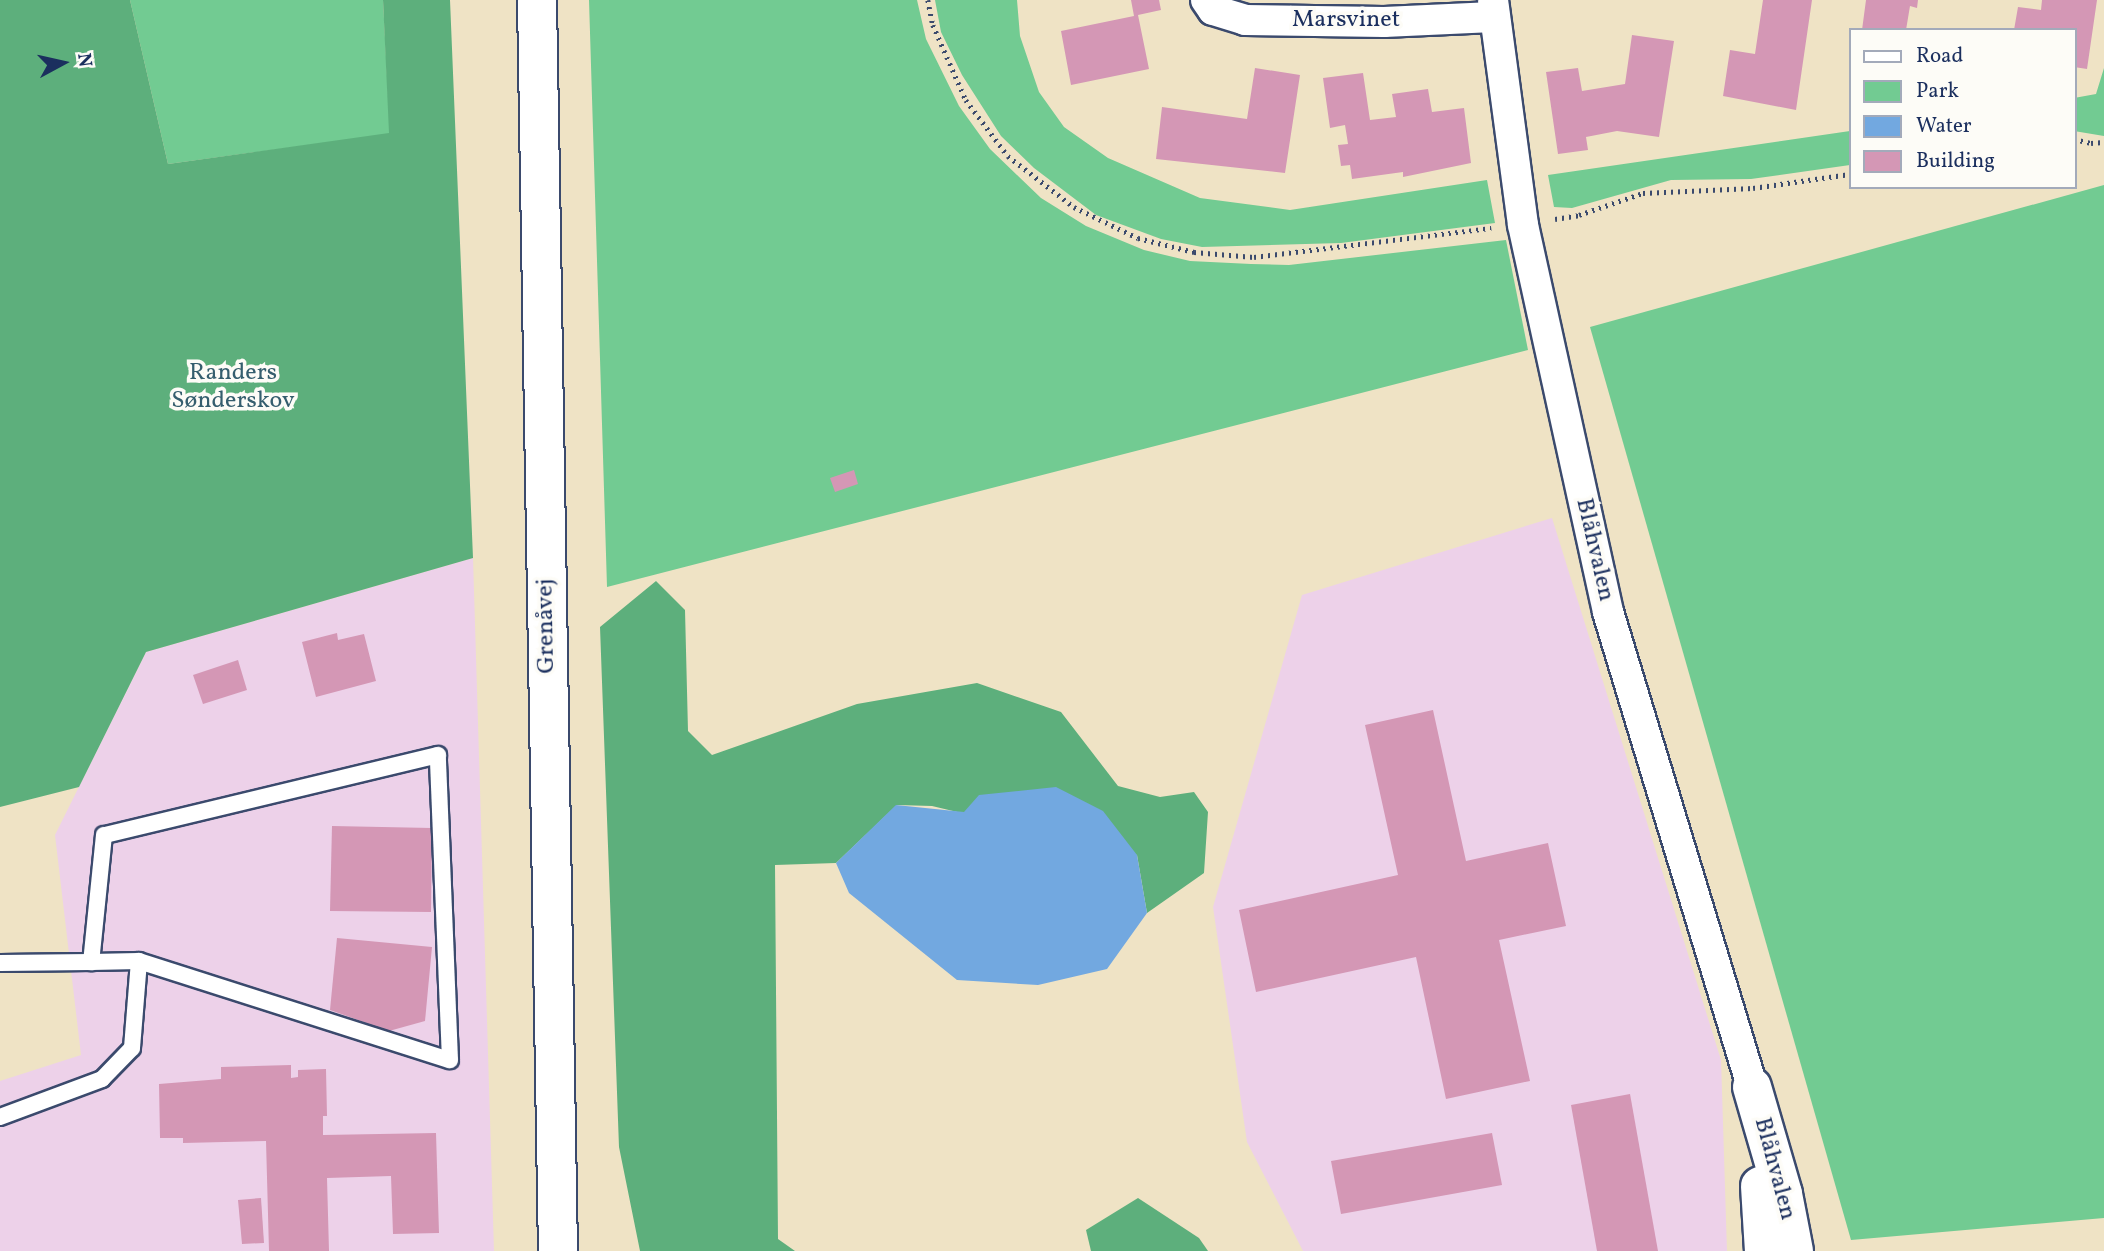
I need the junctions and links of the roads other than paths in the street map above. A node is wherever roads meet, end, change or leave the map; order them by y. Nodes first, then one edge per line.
1 (537, 0) edge
2 (1206, 0) edge
3 (1493, 8) edge
4 (139, 961) junction
5 (0, 962) edge
6 (92, 962) junction
7 (1752, 1087) junction
8 (0, 1116) edge
9 (558, 1251) edge
10 (1764, 1251) edge
11 (1794, 1251) edge

1 - 9 main road, Grenåvej
2 - 3 street, Marsvinet
3 - 7 street, Blåhvalen
4 - 6 lane
4 - 6 lane
4 - 8 lane
5 - 6 lane
7 - 10 main road, Blåhvalen
7 - 11 main road, Blåhvalen

